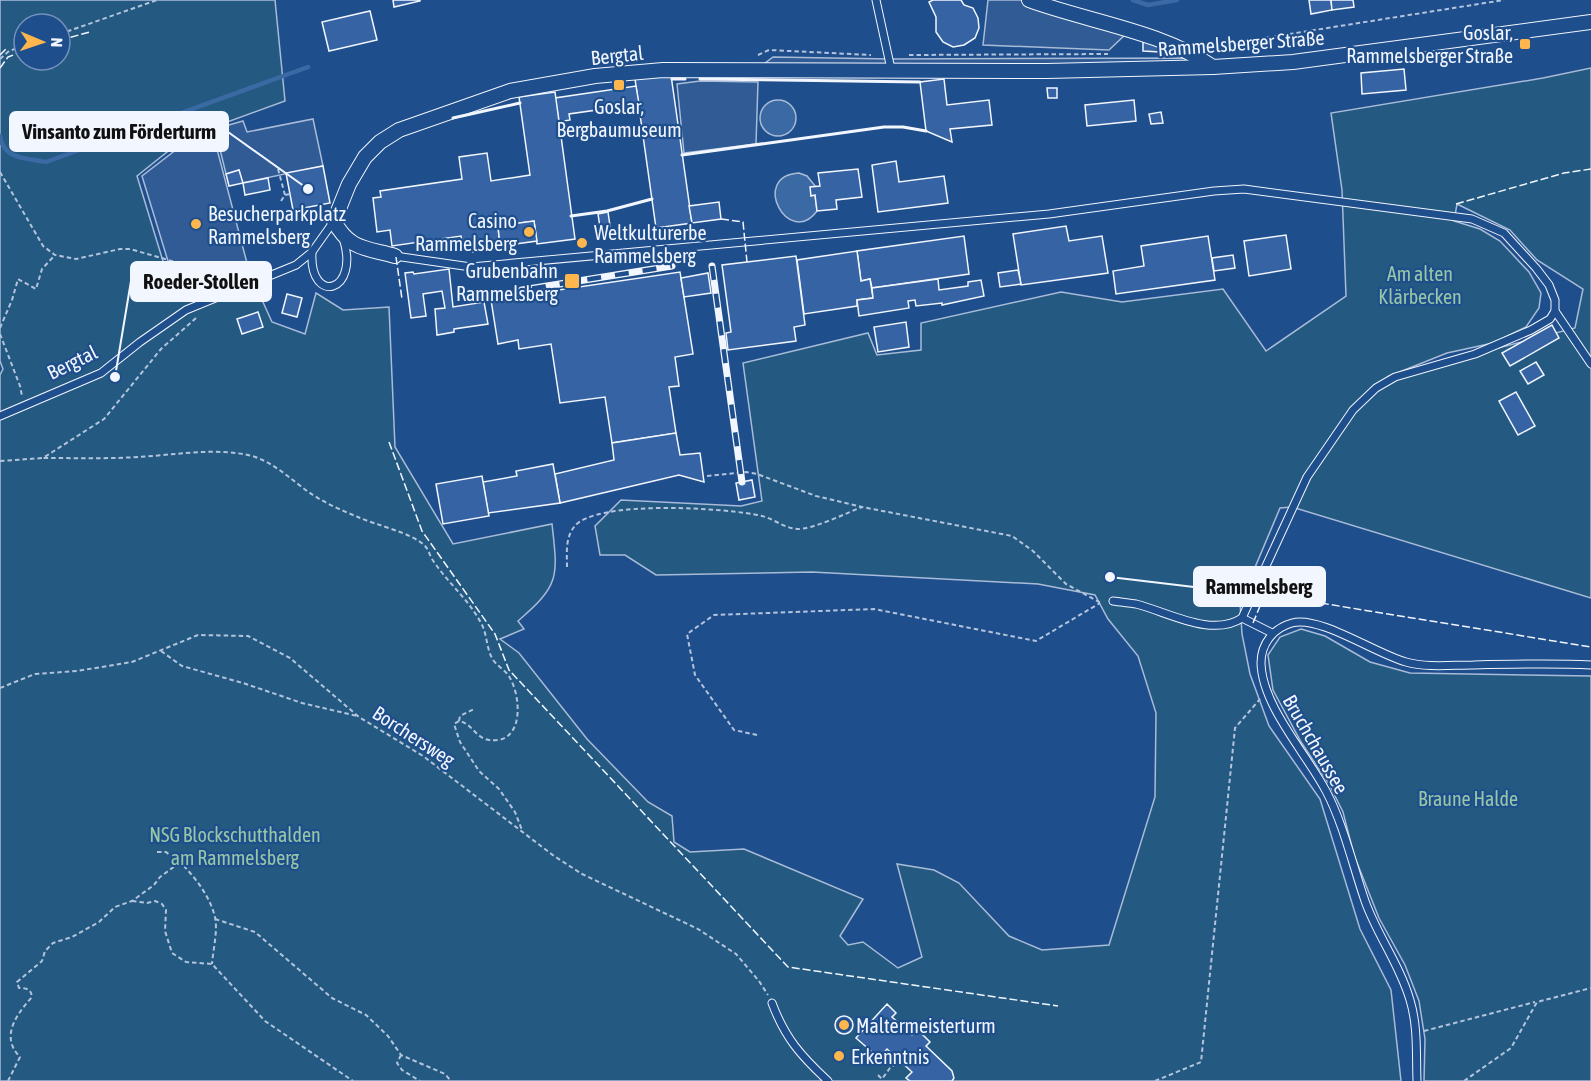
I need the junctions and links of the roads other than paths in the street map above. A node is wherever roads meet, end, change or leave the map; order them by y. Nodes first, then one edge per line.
1 (876, 0) edge
2 (1029, 0) edge
3 (1060, 5) edge
4 (1591, 22) edge
5 (890, 63) junction
6 (1213, 67) junction
7 (334, 221) junction
8 (342, 236) junction
9 (312, 252) junction
10 (395, 256) joint
11 (1555, 311) junction
12 (1591, 364) edge
13 (0, 416) edge
14 (1113, 602) road end
15 (1242, 618) junction
16 (1272, 633) junction
17 (1591, 666) edge
18 (772, 1003) road end
19 (828, 1081) edge
20 (1417, 1081) edge

1 - 5 lane
2 - 3 street
3 - 6 street
4 - 6 street, Rammelsberger Straße
5 - 6 street, Rammelsberger Straße
5 - 7 street, Bergtal
7 - 8 street
7 - 9 lane, Bergtal
8 - 9 lane
8 - 10 street
9 - 13 lane, Bergtal
10 - 11 lane
11 - 12 lane
11 - 15 lane
14 - 15 lane
15 - 16 lane
16 - 17 lane
16 - 20 lane, Bruchchaussee
18 - 19 lane

